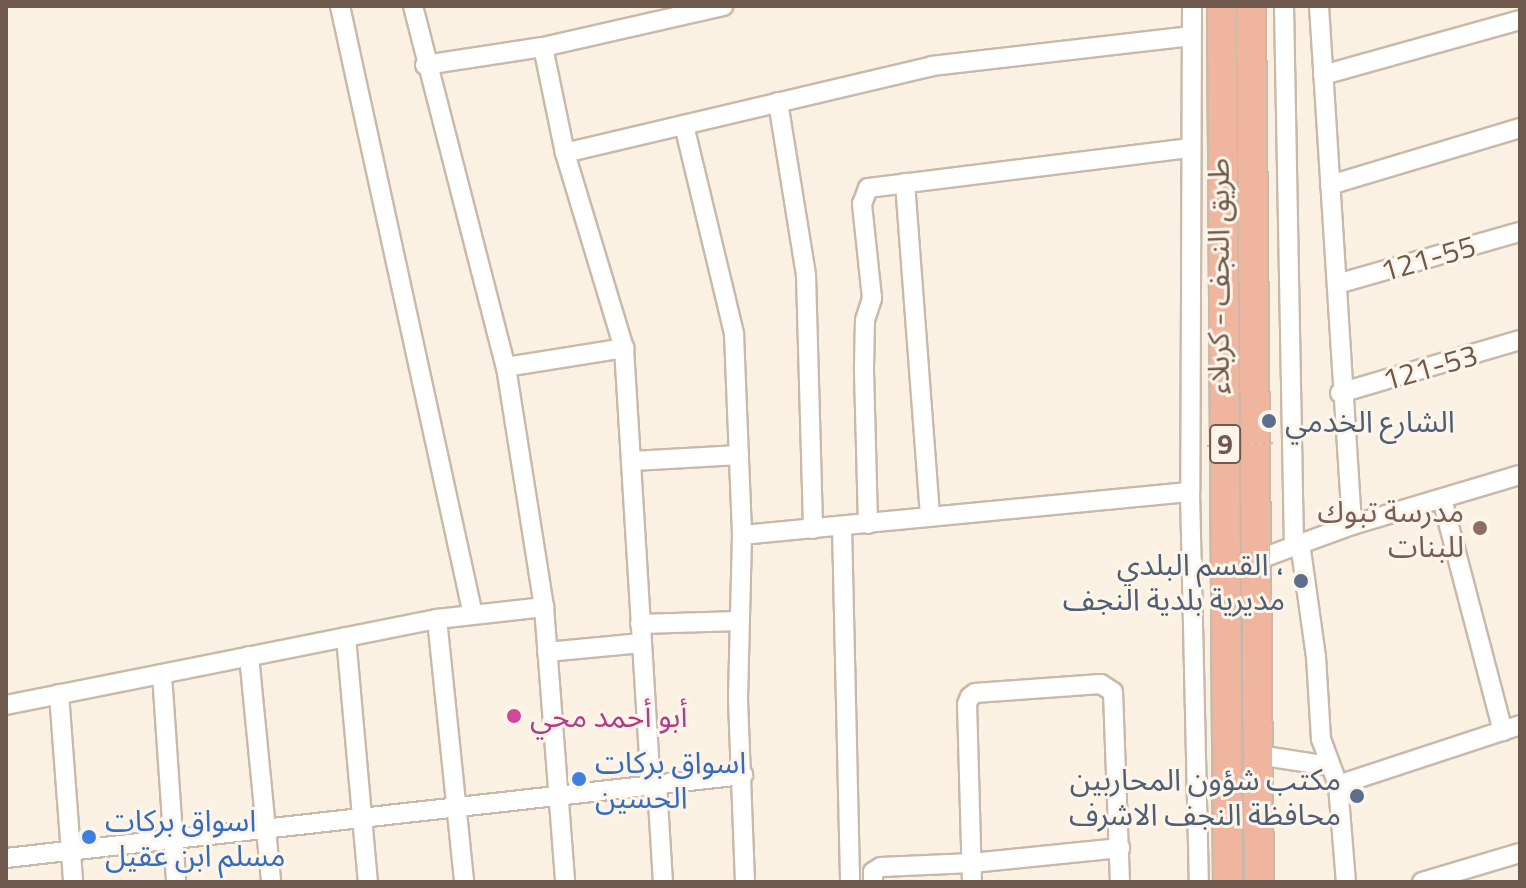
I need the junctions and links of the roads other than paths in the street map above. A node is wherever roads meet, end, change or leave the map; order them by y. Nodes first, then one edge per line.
1 (340, 6) edge
2 (413, 6) edge
3 (723, 6) edge
4 (1192, 6) edge
5 (1222, 6) edge
6 (1251, 6) edge
7 (1284, 6) edge
8 (1319, 6) edge
9 (1520, 20) edge
10 (1191, 36) junction
11 (543, 47) junction
12 (425, 65) junction
13 (1323, 75) junction
14 (778, 102) junction
15 (684, 125) junction
16 (1520, 128) edge
17 (1190, 148) junction
18 (565, 153) junction
19 (905, 183) junction
20 (1330, 185) junction
21 (1520, 232) edge
22 (1337, 284) junction
23 (1520, 340) edge
24 (624, 348) junction
25 (506, 367) junction
26 (1340, 393) junction
27 (739, 455) junction
28 (633, 461) junction
29 (1520, 475) edge
30 (1190, 492) junction
31 (1442, 499) junction
32 (930, 516) junction
33 (868, 524) junction
34 (1352, 525) junction
35 (842, 526) junction
36 (813, 529) junction
37 (742, 535) junction
38 (1297, 544) junction
39 (1254, 561) junction
40 (544, 607) junction
41 (473, 615) junction
42 (437, 619) junction
43 (740, 621) junction
44 (641, 634) junction
45 (346, 637) junction
46 (547, 652) junction
47 (249, 656) junction
48 (162, 674) junction
49 (59, 694) junction
50 (6, 705) edge
51 (1511, 728) edge
52 (1258, 755) junction
53 (1330, 766) junction
54 (743, 775) junction
55 (654, 785) junction
56 (1338, 785) junction
57 (560, 795) junction
58 (457, 807) junction
59 (362, 818) junction
60 (266, 828) junction
61 (173, 839) junction
62 (1120, 848) junction
63 (71, 850) junction
64 (1520, 853) edge
65 (6, 858) edge
66 (972, 863) junction
67 (73, 882) edge
68 (176, 882) edge
69 (271, 882) edge
70 (368, 882) edge
71 (464, 882) edge
72 (565, 882) edge
73 (663, 882) edge
74 (745, 882) edge
75 (850, 882) edge
76 (873, 882) edge
77 (972, 882) edge
78 (1120, 882) edge
79 (1199, 882) edge
80 (1228, 882) edge
81 (1259, 882) edge
82 (1346, 882) edge
83 (1422, 882) edge

1 - 41 street
2 - 12 street
3 - 11 street
4 - 10 street
5 - 80 highway, 9
6 - 39 highway, طريق النجف - کربلاء / 9
7 - 38 street
8 - 13 street
9 - 13 street
10 - 14 street
10 - 17 street
11 - 12 street
11 - 18 street
12 - 25 street
13 - 20 street
14 - 15 street
14 - 36 street
15 - 18 street
15 - 27 street
16 - 20 street
17 - 19 street
17 - 30 street
18 - 24 street
19 - 32 street
19 - 33 street
20 - 22 street
21 - 22 street, 121-55
22 - 26 street
23 - 26 street, 121-53
24 - 25 street
24 - 28 street
25 - 40 street
26 - 34 street
27 - 28 street
27 - 37 street
28 - 44 street
29 - 31 street
30 - 32 street
30 - 79 street
31 - 34 street
31 - 51 street
32 - 33 street
33 - 35 street
34 - 38 street
35 - 36 street
35 - 75 street
36 - 37 street
37 - 43 street
38 - 39 street
38 - 53 street
39 - 52 highway, طريق النجف - کربلاء / 9
40 - 41 street
40 - 46 street
41 - 42 street
42 - 45 street
42 - 58 street
43 - 44 street
43 - 54 street
44 - 46 street
44 - 55 street
45 - 47 street
45 - 59 street
46 - 57 street
47 - 48 street
47 - 60 street
48 - 49 street
48 - 61 street
49 - 50 street
49 - 63 street
51 - 56 street
52 - 53 street
52 - 81 highway, طريق النجف - کربلاء / 9
53 - 56 street
54 - 55 street
54 - 74 street
55 - 57 street
55 - 73 street
56 - 82 street
57 - 58 street
57 - 72 street
58 - 59 street
58 - 71 street
59 - 60 street
59 - 70 street
60 - 61 street
60 - 69 street
61 - 63 street
61 - 68 street
62 - 66 street
62 - 66 street
62 - 78 street
63 - 65 street
63 - 67 street
64 - 83 street
66 - 76 street
66 - 77 street

